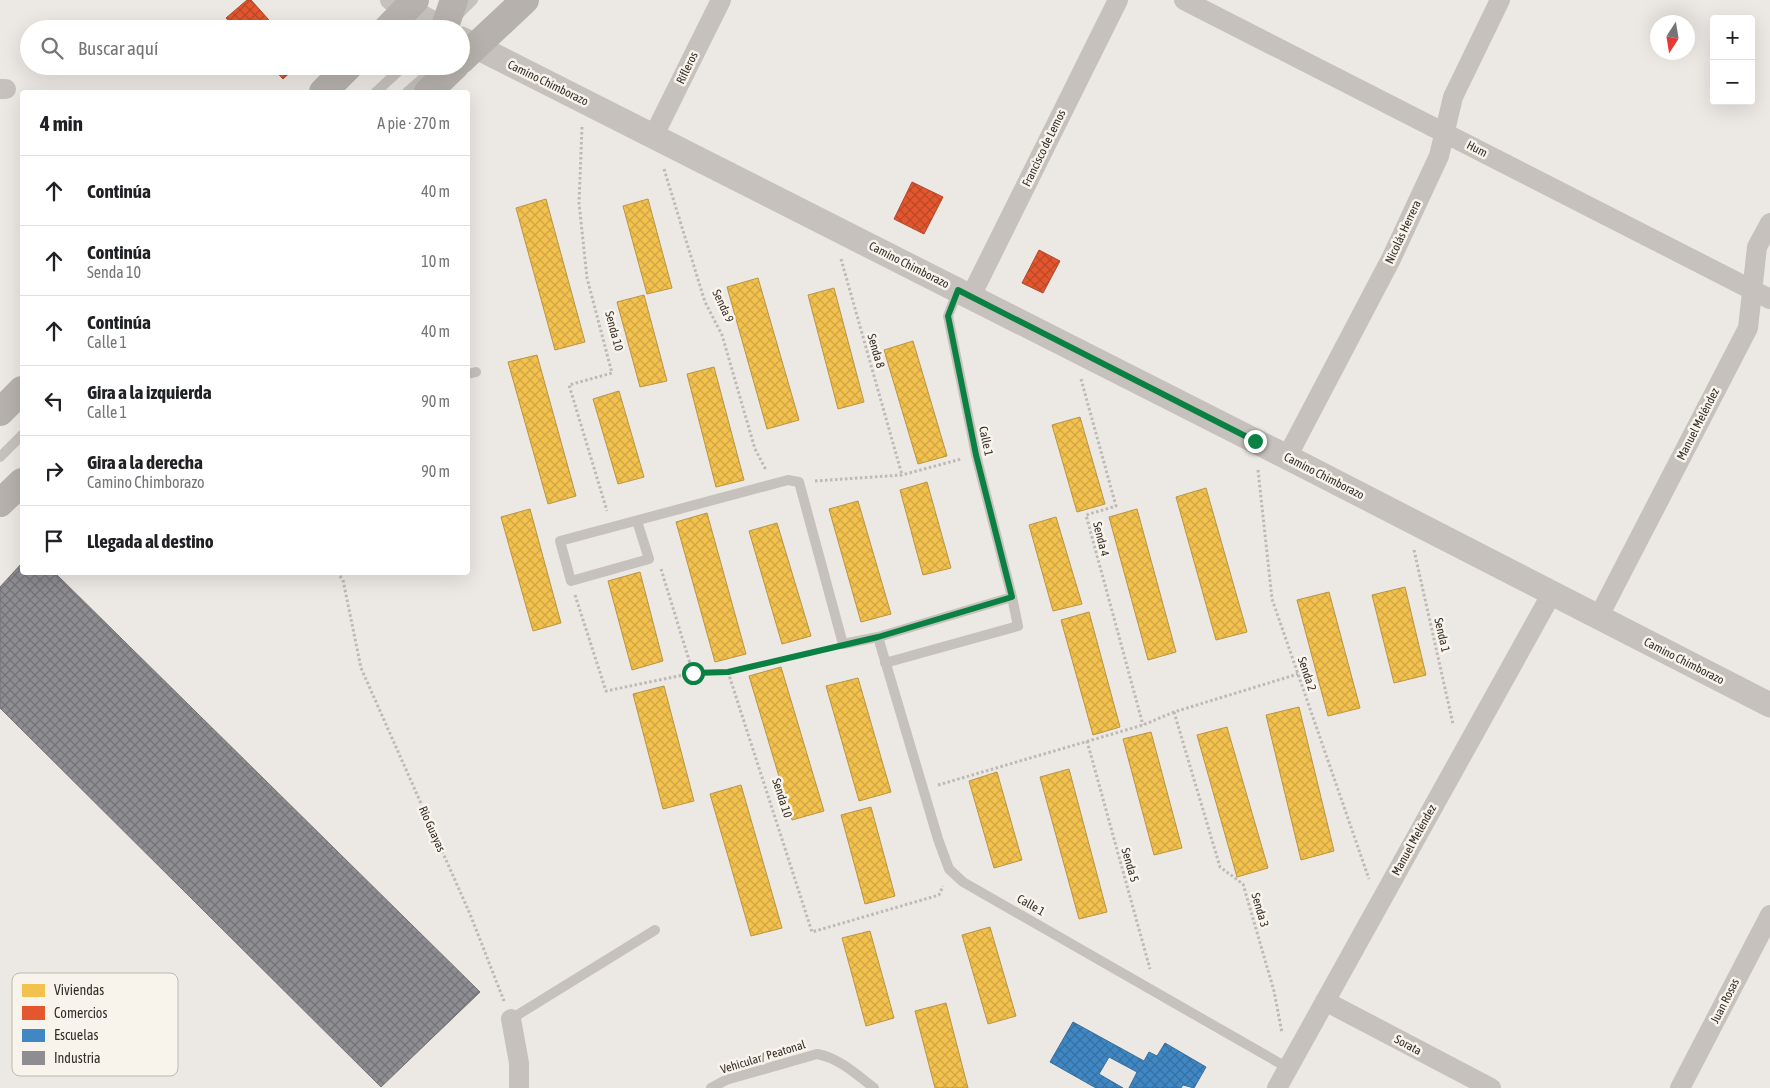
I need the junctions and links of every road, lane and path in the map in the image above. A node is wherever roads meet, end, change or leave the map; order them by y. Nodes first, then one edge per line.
1 (454, 0) edge
2 (473, 0) edge
3 (525, 0) edge
4 (721, 0) edge
5 (1118, 0) edge
6 (1184, 0) edge
7 (1500, 0) edge
8 (404, 3) edge
9 (393, 20) edge
10 (430, 20) edge
11 (447, 20) edge
12 (453, 20) edge
13 (470, 46) edge
14 (470, 52) edge
15 (340, 75) edge
16 (394, 75) edge
17 (427, 75) edge
18 (446, 75) edge
19 (325, 90) edge
20 (378, 90) edge
21 (409, 90) edge
22 (430, 90) edge
23 (586, 102) junction
24 (1444, 133) junction
25 (653, 137) junction
26 (1770, 223) edge
27 (847, 233) junction
28 (965, 293) junction
29 (1761, 294) edge
30 (1073, 350) junction
31 (20, 392) edge
32 (0, 412) edge
33 (20, 437) edge
34 (1255, 441) junction
35 (976, 455) junction
36 (0, 456) edge
37 (1287, 457) junction
38 (902, 475) junction
39 (799, 482) junction
40 (20, 484) edge
41 (773, 484) junction
42 (0, 503) edge
43 (1406, 518) junction
44 (637, 521) junction
45 (612, 528) junction
46 (649, 559) junction
47 (339, 575) edge
48 (571, 580) junction
49 (1552, 593) junction
50 (1012, 597) junction
51 (1599, 616) junction
52 (878, 637) junction
53 (842, 644) junction
54 (885, 664) junction
55 (728, 672) junction
56 (693, 673) junction
57 (1298, 674) junction
58 (1770, 705) edge
59 (1174, 712) junction
60 (1143, 725) junction
61 (1087, 741) junction
62 (1461, 756) junction
63 (923, 790) junction
64 (949, 869) junction
65 (1378, 905) junction
66 (1770, 915) edge
67 (655, 930) dead end
68 (1157, 994) junction
69 (1325, 1001) junction
70 (511, 1020) junction
71 (1288, 1068) junction
72 (519, 1088) edge
73 (711, 1088) edge
74 (874, 1088) edge
75 (1277, 1088) edge
76 (1491, 1088) edge
77 (1680, 1088) edge

1 - 11 main road
2 - 12 lane
3 - 13 main road
4 - 25 street, Rifleros
5 - 28 street, Francisco de Lemos
6 - 24 street, Hum
7 - 24 street, Nicolás Herrera
8 - 9 main road
8 - 10 street
14 - 23 street, Camino Chimborazo
15 - 19 main road
16 - 20 lane
17 - 21 lane
18 - 22 main road
23 - 25 street, Camino Chimborazo
23 - 45 path, Senda 10
24 - 29 street, Hum
24 - 37 street, Nicolás Herrera
25 - 27 street, Camino Chimborazo
25 - 41 path, Senda 9
26 - 29 street, Manuel Meléndez
27 - 28 street, Camino Chimborazo
27 - 38 path, Senda 8
28 - 30 street, Camino Chimborazo
28 - 35 lane, Calle 1
29 - 51 street, Manuel Meléndez
30 - 34 street, Camino Chimborazo
30 - 60 path, Senda 4
31 - 32 main road
33 - 36 lane
34 - 37 street, Camino Chimborazo
34 - 57 path, Senda 2
35 - 38 path
35 - 50 lane, Calle 1
37 - 43 street, Camino Chimborazo
38 - 39 path
39 - 41 lane
39 - 53 lane
40 - 42 main road
41 - 44 lane
43 - 49 street, Camino Chimborazo
43 - 62 path, Senda 1
44 - 45 lane
44 - 46 lane
45 - 48 lane
46 - 48 lane
46 - 56 path
47 - 70 path, Río Guayas
48 - 56 path
49 - 51 street, Camino Chimborazo
49 - 62 street, Manuel Meléndez
50 - 52 lane
50 - 54 lane, Calle 1
51 - 58 street, Camino Chimborazo
52 - 53 lane
52 - 54 lane
53 - 55 path
54 - 63 lane
55 - 56 path
55 - 64 path, Senda 10
57 - 59 path
57 - 65 path, Senda 2
59 - 60 path
59 - 71 path, Senda 3
60 - 61 path
61 - 63 path
61 - 68 path, Senda 5
62 - 65 street, Manuel Meléndez
63 - 64 lane
64 - 68 lane, Calle 1
65 - 69 street, Manuel Meléndez
66 - 77 street, Juan Rosas
67 - 70 lane
68 - 71 lane, Calle 1
69 - 71 street, Manuel Meléndez
69 - 76 street, Sorata
70 - 72 street
71 - 75 street, Manuel Meléndez
73 - 74 lane, Vehicular/ Peatonal

